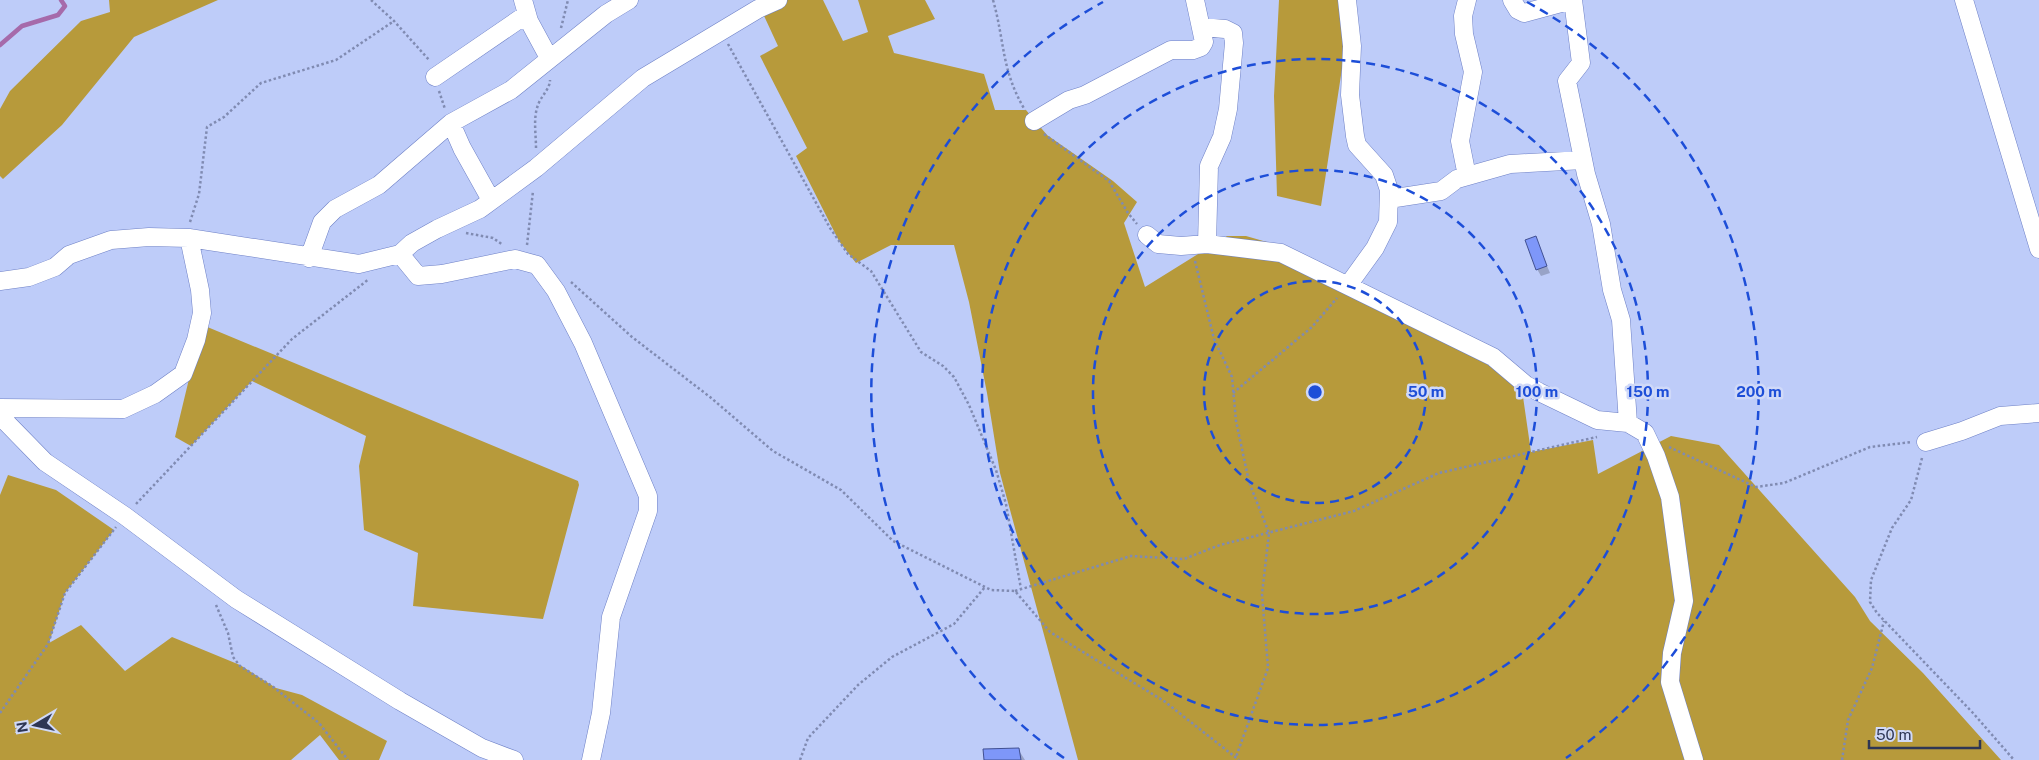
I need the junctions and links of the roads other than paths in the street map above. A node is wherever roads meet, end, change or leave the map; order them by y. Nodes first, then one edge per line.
1 (629, 0) edge
2 (778, 0) edge
3 (1195, 0) edge
4 (1347, 0) edge
5 (1467, 0) edge
6 (1512, 0) edge
7 (1572, 0) edge
8 (1964, 0) edge
9 (525, 7) edge
10 (1201, 27) junction
11 (549, 58) junction
12 (435, 77) road end
13 (1034, 121) dead end
14 (451, 123) junction
15 (1583, 160) junction
16 (1467, 176) junction
17 (1389, 199) junction
18 (491, 200) junction
19 (1147, 235) dead end
20 (187, 238) junction
21 (1198, 245) junction
22 (2039, 249) edge
23 (400, 254) junction
24 (309, 258) junction
25 (0, 281) edge
26 (1349, 284) junction
27 (0, 408) edge
28 (2039, 413) edge
29 (0, 416) edge
30 (1628, 423) junction
31 (1926, 442) road end
32 (514, 760) edge
33 (591, 760) edge
34 (1694, 760) edge

1 - 11 street
2 - 18 street
3 - 10 street
4 - 17 street
5 - 16 street
6 - 7 street
7 - 15 street
8 - 22 street
9 - 11 street
9 - 12 street
10 - 13 street
10 - 21 street
11 - 14 street
14 - 18 street
14 - 24 street
15 - 16 street
15 - 30 street
16 - 17 street
17 - 26 street
18 - 23 street
19 - 21 street
20 - 24 street
20 - 25 street
20 - 27 street
21 - 26 street
23 - 24 street
23 - 33 street
26 - 30 street
28 - 31 street
29 - 32 street
30 - 34 street

